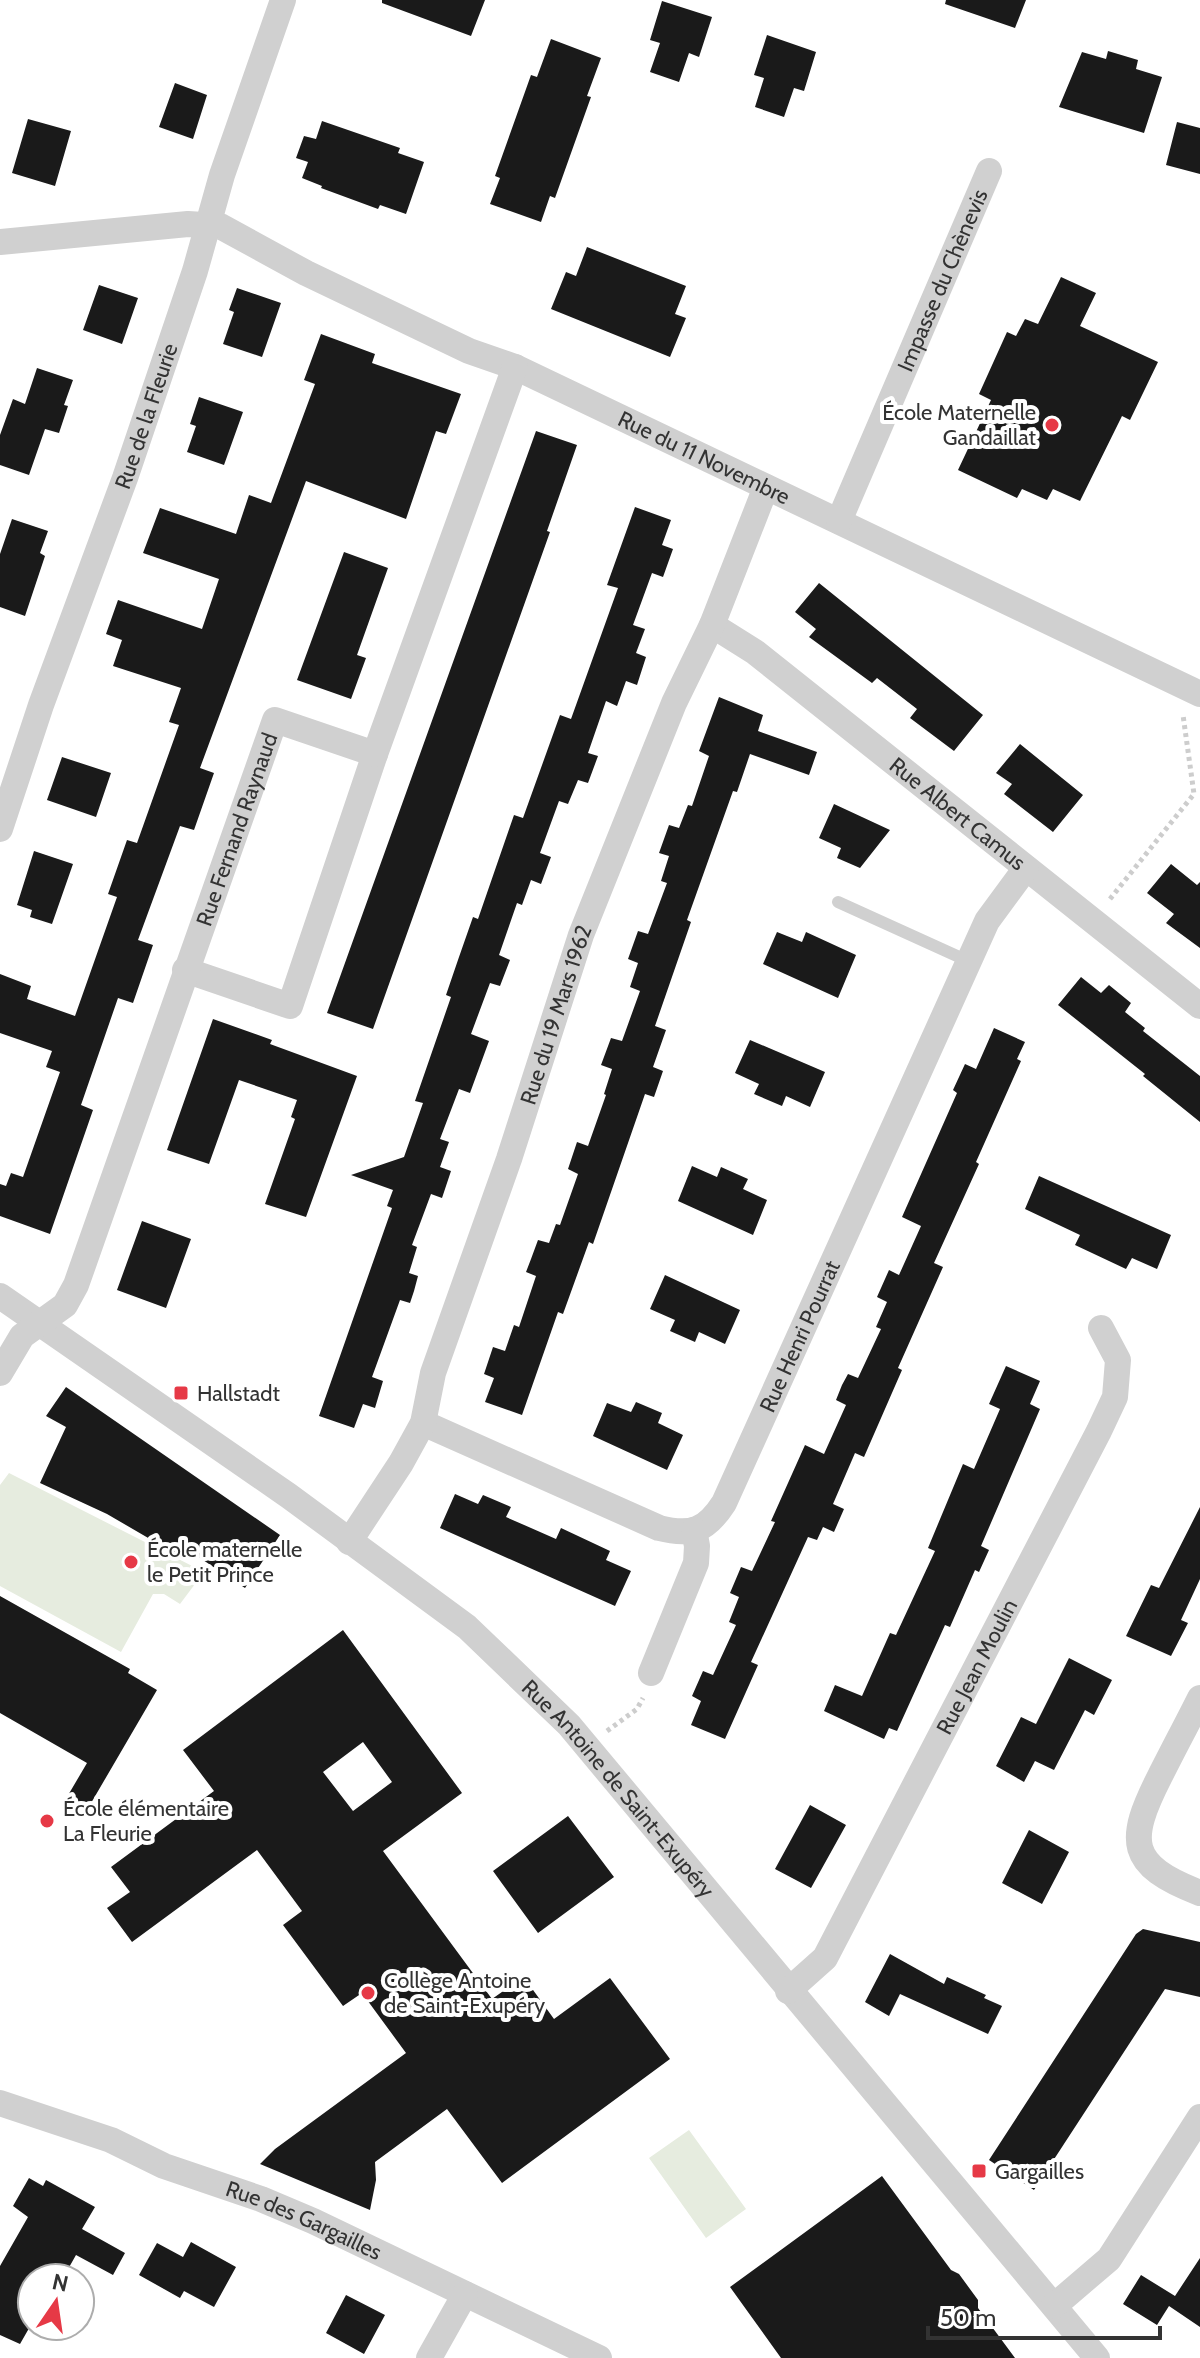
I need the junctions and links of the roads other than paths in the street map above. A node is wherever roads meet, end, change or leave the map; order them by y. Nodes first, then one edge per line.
1 (283, 0) edge
2 (989, 171) dead end
3 (207, 224) junction
4 (0, 242) edge
5 (515, 367) junction
6 (766, 487) junction
7 (839, 521) junction
8 (712, 625) junction
9 (1192, 703) edge
10 (375, 754) junction
11 (0, 829) edge
12 (1026, 868) junction
13 (838, 902) dead end
14 (968, 961) junction
15 (185, 970) junction
16 (1200, 1006) edge
17 (0, 1296) edge
18 (39, 1324) junction
19 (1101, 1328) dead end
20 (0, 1373) edge
21 (423, 1423) junction
22 (694, 1530) junction
23 (349, 1542) junction
24 (651, 1673) dead end
25 (1200, 1698) edge
26 (1200, 1893) edge
27 (788, 1991) junction
28 (0, 2103) edge
29 (1200, 2117) edge
30 (465, 2294) junction
31 (1054, 2306) junction
32 (429, 2358) edge
33 (599, 2358) edge
34 (1097, 2358) edge

1 - 3 street, Rue de la Fleurie
2 - 7 street, Impasse du Chènevis
3 - 4 street
3 - 5 street, Rue du 11 Novembre
3 - 11 street, Rue de la Fleurie
5 - 6 street, Rue du 11 Novembre
5 - 10 street
6 - 7 street, Rue du 11 Novembre
6 - 8 street, Rue du 19 Mars 1962
7 - 9 street, Rue du 11 Novembre
8 - 12 street, Rue Albert Camus
8 - 21 street, Rue du 19 Mars 1962
10 - 15 street, Rue Fernand Raynaud
10 - 15 street
12 - 14 street, Rue Henri Pourrat
12 - 16 street, Rue Albert Camus
13 - 14 lane
14 - 22 street, Rue Henri Pourrat
15 - 18 street, Rue Fernand Raynaud
17 - 18 street, Rue Antoine de Saint-Exupéry
18 - 20 street, Rue Fernand Raynaud
18 - 23 street, Rue Antoine de Saint-Exupéry
19 - 27 street, Rue Jean Moulin
21 - 22 street
21 - 23 street, Rue du 19 Mars 1962
22 - 24 street
23 - 27 street, Rue Antoine de Saint-Exupéry
25 - 26 street
27 - 31 street, Rue Antoine de Saint-Exupéry
28 - 30 street, Rue des Gargailles
29 - 31 street
30 - 32 street
30 - 33 street, Rue des Gargailles
31 - 34 street, Rue Antoine de Saint-Exupéry

